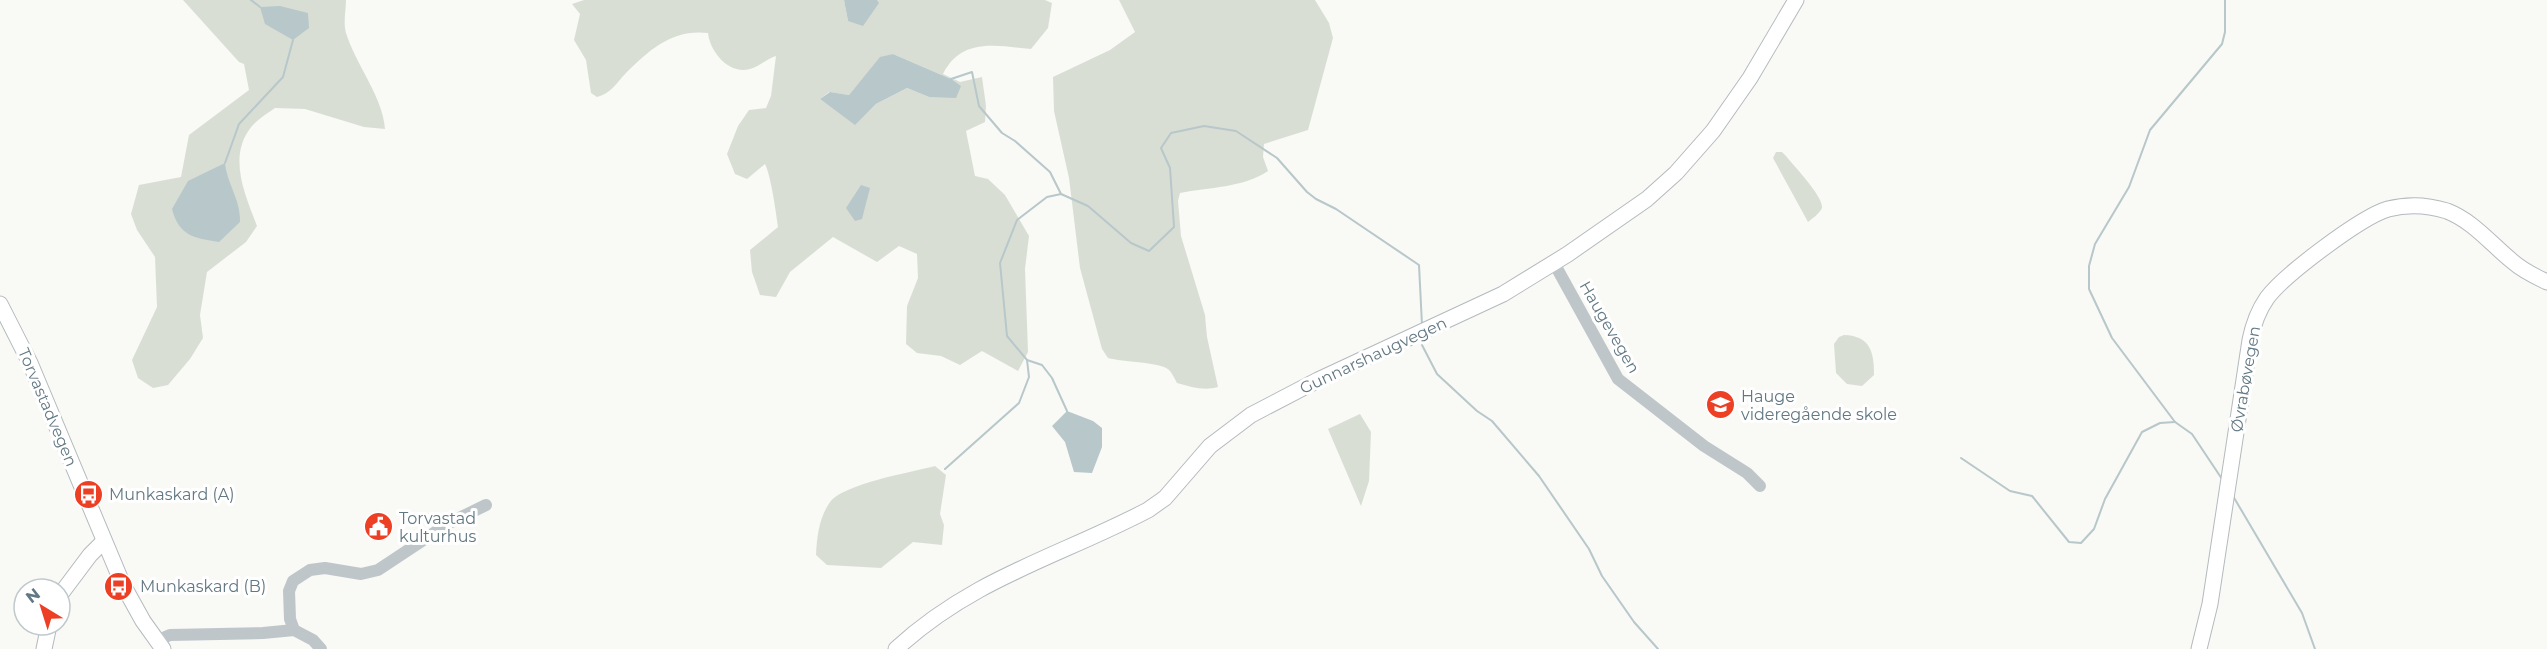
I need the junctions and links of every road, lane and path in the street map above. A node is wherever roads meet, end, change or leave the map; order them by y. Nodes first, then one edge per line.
1 (1796, 0) edge
2 (1554, 263) junction
3 (2547, 282) edge
4 (0, 304) edge
5 (1760, 486) dead end
6 (486, 505) dead end
7 (104, 541) junction
8 (72, 579) edge
9 (294, 630) junction
10 (159, 645) edge
11 (321, 649) edge
12 (896, 649) edge
13 (2199, 649) edge

1 - 2 main road, Gunnarshaugvegen
2 - 5 street, Haugevegen
2 - 12 main road, Gunnarshaugvegen
3 - 13 main road, Øvrabøvegen
4 - 7 main road, Torvastadvegen
6 - 9 street
7 - 8 main road
7 - 10 main road, Torvastadvegen
9 - 10 street, Torvastadvegen
9 - 11 street

